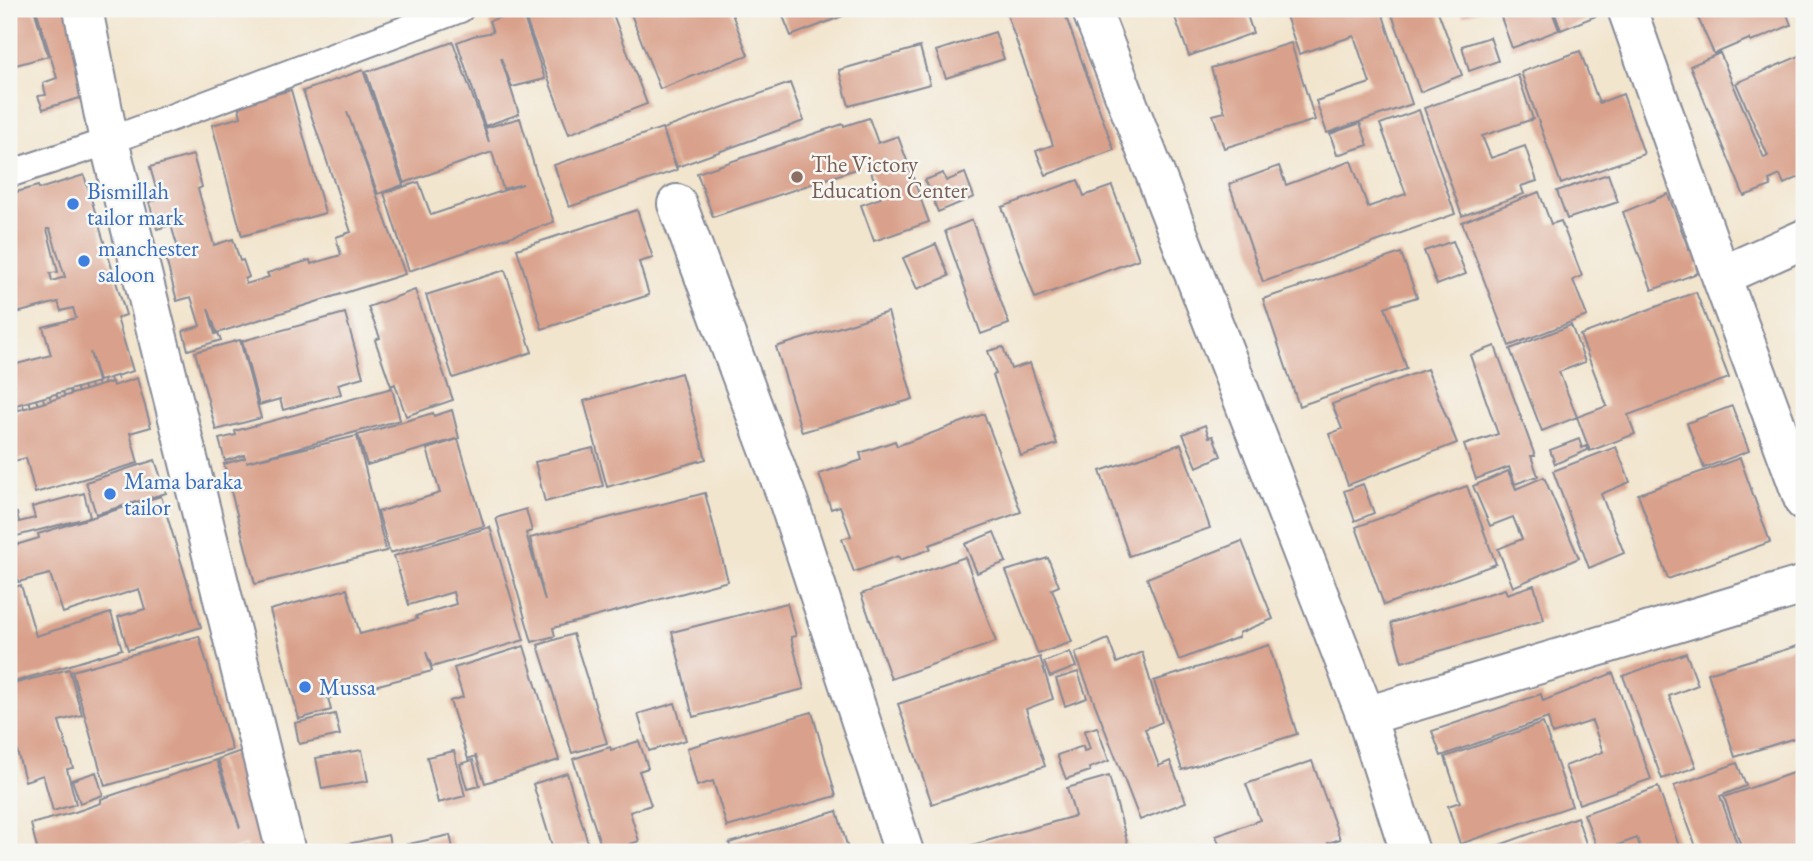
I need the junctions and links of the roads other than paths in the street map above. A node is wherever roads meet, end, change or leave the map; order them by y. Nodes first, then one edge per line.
1 (83, 9) edge
2 (460, 9) edge
3 (1091, 9) edge
4 (1627, 9) edge
5 (109, 141) junction
6 (9, 174) edge
7 (677, 204) dead end
8 (1804, 239) edge
9 (1721, 276) junction
10 (1804, 501) edge
11 (1804, 585) edge
12 (1366, 716) junction
13 (286, 852) edge
14 (904, 852) edge
15 (1410, 852) edge

1 - 5 street
2 - 5 lane
3 - 12 street
4 - 9 street
5 - 6 lane
5 - 13 street
7 - 14 street
8 - 9 street
9 - 10 street
11 - 12 street
12 - 15 street

